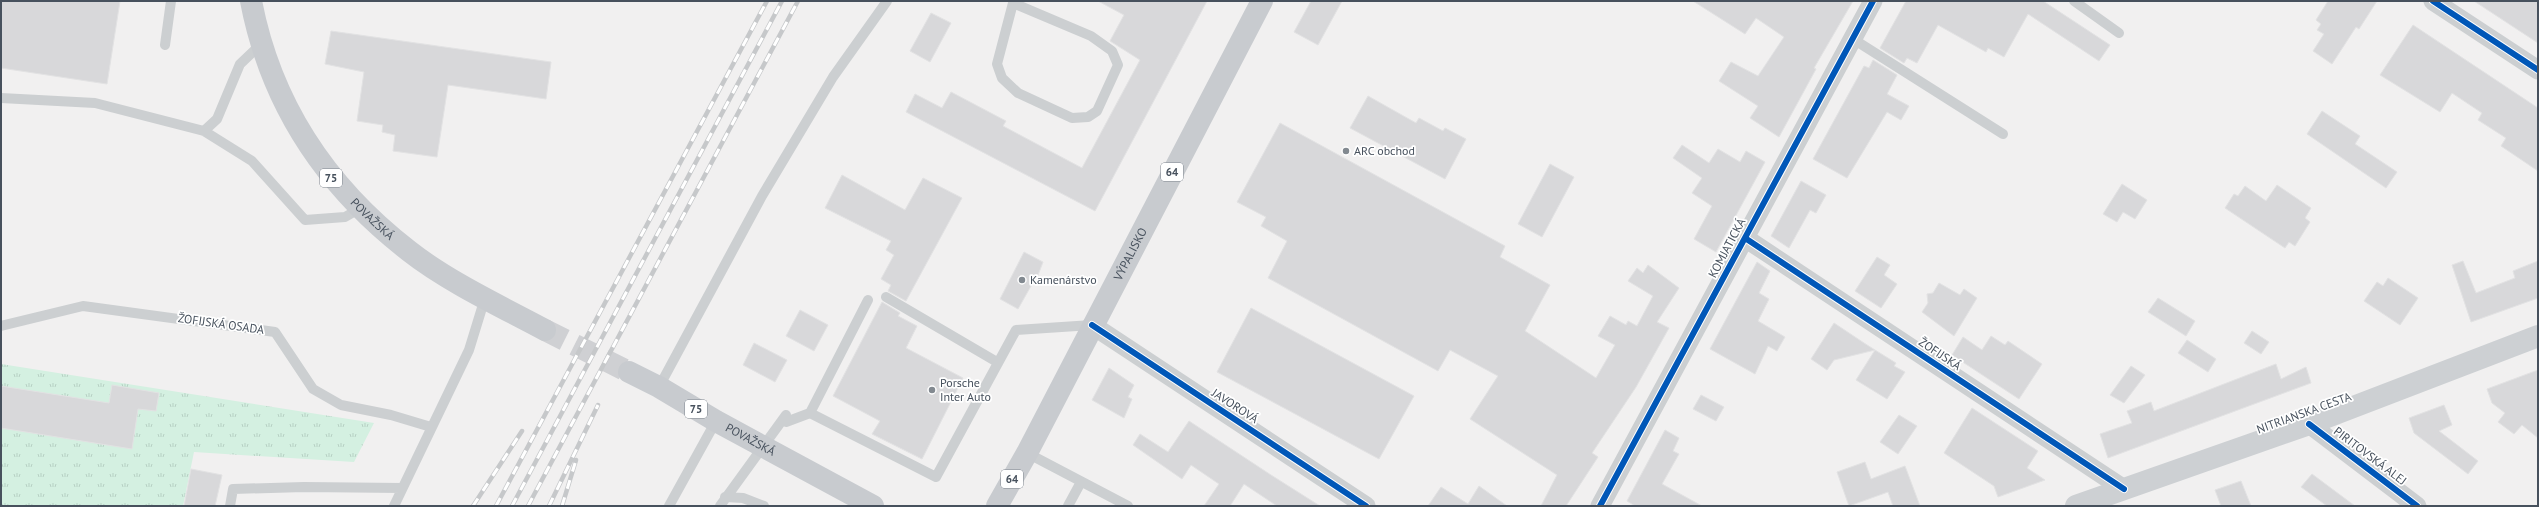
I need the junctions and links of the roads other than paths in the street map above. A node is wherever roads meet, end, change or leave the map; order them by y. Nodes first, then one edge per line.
1 (171, 1) edge
2 (251, 1) edge
3 (887, 1) edge
4 (1262, 1) edge
5 (1873, 1) edge
6 (2074, 1) edge
7 (2433, 1) edge
8 (1013, 2) edge
9 (2119, 33) dead end
10 (1853, 39) junction
11 (260, 44) junction
12 (165, 45) dead end
13 (2538, 70) edge
14 (1, 98) edge
15 (204, 131) junction
16 (2003, 134) dead end
17 (359, 209) junction
18 (1745, 238) junction
19 (886, 297) dead end
20 (485, 298) junction
21 (868, 300) dead end
22 (1092, 325) junction
23 (1, 326) edge
24 (545, 330) tunnel mouth
25 (2538, 336) edge
26 (999, 358) junction
27 (629, 372) tunnel mouth
28 (659, 387) junction
29 (810, 413) junction
30 (716, 421) junction
31 (2309, 424) junction
32 (431, 427) junction
33 (763, 446) junction
34 (1027, 453) junction
35 (1082, 482) junction
36 (402, 488) junction
37 (2124, 489) junction
38 (723, 502) edge
39 (230, 506) edge
40 (394, 506) edge
41 (669, 506) edge
42 (764, 506) edge
43 (873, 506) edge
44 (997, 506) edge
45 (1068, 506) edge
46 (1128, 506) edge
47 (1366, 506) edge
48 (1600, 506) edge
49 (2076, 506) edge
50 (2418, 506) edge

1 - 12 lane
2 - 11 main road, POVAŽSKÁ / 75
3 - 28 lane
4 - 22 main road, VÝPALISKO / 64
5 - 10 street, KOMJATICKÁ
6 - 9 lane
7 - 13 street
8 - 8 lane
10 - 16 lane
10 - 18 street, KOMJATICKÁ
11 - 15 lane
11 - 17 main road, POVAŽSKÁ / 75
14 - 15 lane
15 - 17 lane
17 - 20 main road, POVAŽSKÁ / 75
18 - 37 street, ŽOFIJSKÁ
18 - 48 street, KOMJATICKÁ
19 - 26 lane
20 - 24 main road, POVAŽSKÁ / 75
20 - 32 lane
21 - 29 lane
22 - 26 lane
22 - 34 main road, VÝPALISKO / 64
22 - 47 street, JAVOROVÁ
23 - 32 lane, ŽOFIJSKÁ OSADA
25 - 31 main road, NITRIANSKA CESTA
26 - 29 lane
27 - 28 main road, POVAŽSKÁ / 75
28 - 30 main road, POVAŽSKÁ / 75
29 - 33 lane
30 - 33 main road, POVAŽSKÁ / 75
30 - 41 lane
31 - 37 main road, NITRIANSKA CESTA
31 - 50 street, PIRITOVSKÁ ALEJ
32 - 36 lane
33 - 38 lane
33 - 43 main road, POVAŽSKÁ / 75
34 - 35 lane
34 - 44 main road, VÝPALISKO / 64
35 - 45 lane
35 - 46 lane
36 - 39 lane
36 - 40 lane
37 - 49 main road, NITRIANSKA CESTA
38 - 42 lane

